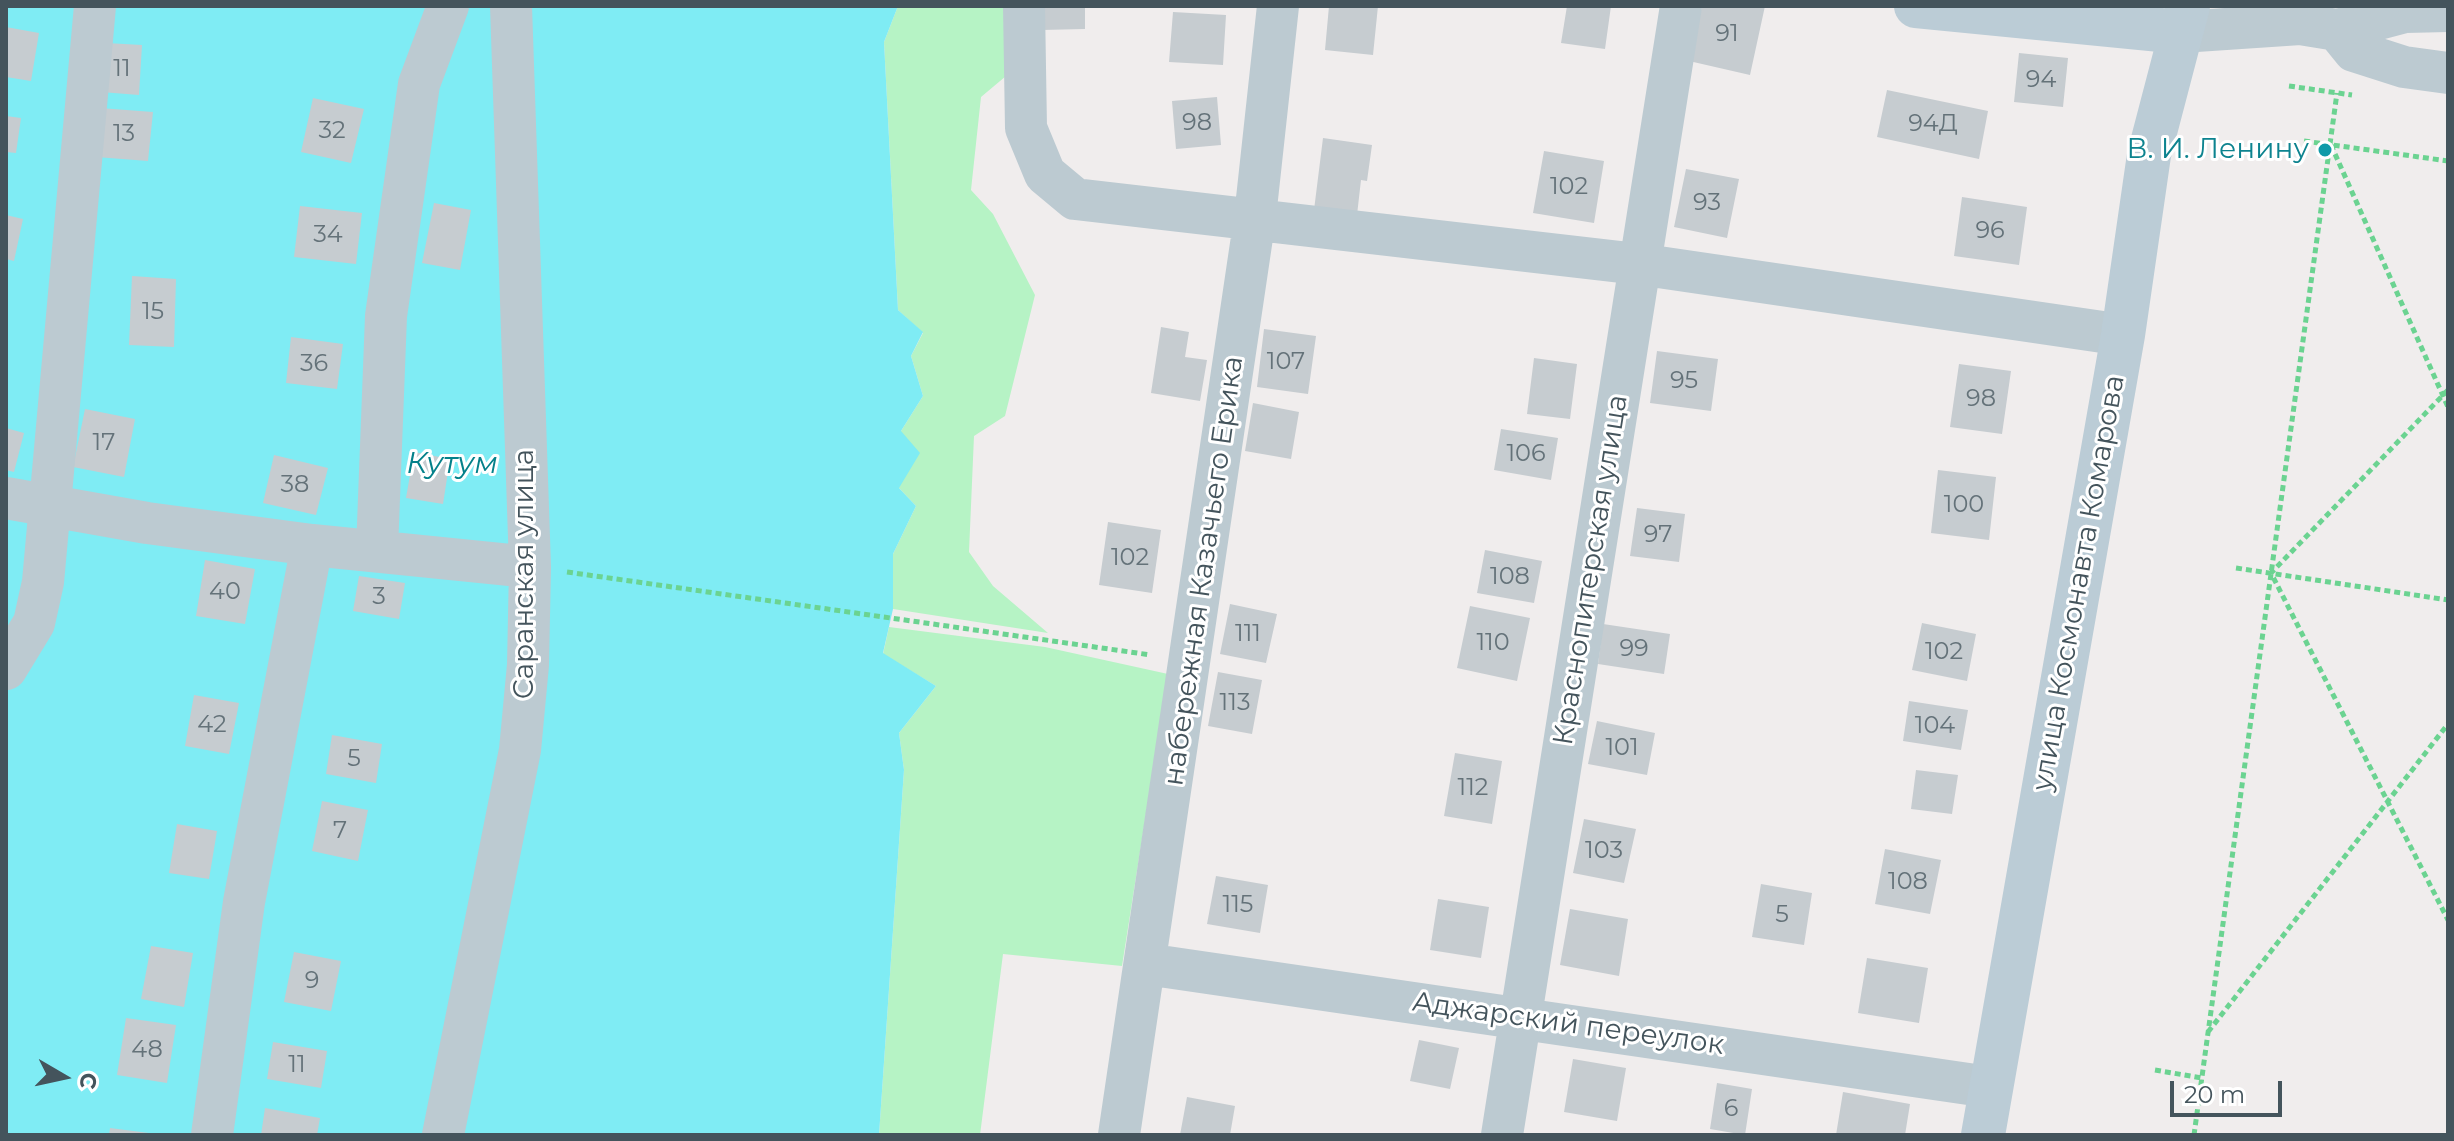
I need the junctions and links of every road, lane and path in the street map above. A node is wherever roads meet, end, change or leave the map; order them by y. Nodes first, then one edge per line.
1 (95, 6) edge
2 (448, 6) edge
3 (511, 6) edge
4 (1024, 6) edge
5 (1278, 6) edge
6 (1681, 6) edge
7 (1916, 6) edge
8 (2448, 11) edge
9 (2184, 19) edge
10 (2337, 30) junction
11 (2448, 73) edge
12 (2337, 93) dead end
13 (2304, 141) dead end
14 (2330, 145) junction
15 (2448, 161) edge
16 (1255, 217) junction
17 (1638, 264) junction
18 (2123, 335) junction
19 (2448, 390) edge
20 (2443, 395) junction
21 (2448, 407) edge
22 (6, 498) edge
23 (50, 507) junction
24 (312, 545) junction
25 (377, 550) junction
26 (530, 567) junction
27 (2236, 568) dead end
28 (2271, 573) junction
29 (614, 579) dead end
30 (2448, 600) edge
31 (1162, 656) dead end
32 (6, 669) edge
33 (2448, 724) edge
34 (2388, 802) junction
35 (2448, 920) edge
36 (1146, 964) junction
37 (1521, 1016) junction
38 (2208, 1033) junction
39 (2155, 1070) dead end
40 (2202, 1078) junction
41 (1989, 1087) junction
42 (212, 1135) edge
43 (443, 1135) edge
44 (1119, 1135) edge
45 (1502, 1135) edge
46 (1983, 1135) edge
47 (2194, 1135) edge

1 - 23 street
2 - 25 street
3 - 26 street, Саранская улица
4 - 16 street
5 - 16 street, набережная Казачьего Ерика
6 - 17 street, Краснопитерская улица
7 - 9 main road
8 - 10 street
9 - 10 street
9 - 18 main road, улица Космонавта Комарова
10 - 11 street
12 - 14 path
13 - 14 path
14 - 15 path
14 - 20 path
14 - 28 path
16 - 17 street
16 - 36 street, набережная Казачьего Ерика
17 - 18 street
17 - 37 street, Краснопитерская улица
18 - 41 main road, улица Космонавта Комарова
19 - 20 path
20 - 21 path
20 - 28 path
22 - 23 street
23 - 24 street
23 - 32 street
24 - 25 street
24 - 42 street
25 - 26 street
26 - 43 street, Саранская улица
27 - 28 path
28 - 30 path
28 - 34 path
28 - 38 path
29 - 31 path
33 - 34 path
34 - 35 path
34 - 38 path
36 - 37 street, Аджарский переулок
36 - 44 street, набережная Казачьего Ерика
37 - 41 street, Аджарский переулок
37 - 45 street, Краснопитерская улица
38 - 40 path
39 - 40 path
40 - 47 path
41 - 46 main road, улица Космонавта Комарова

